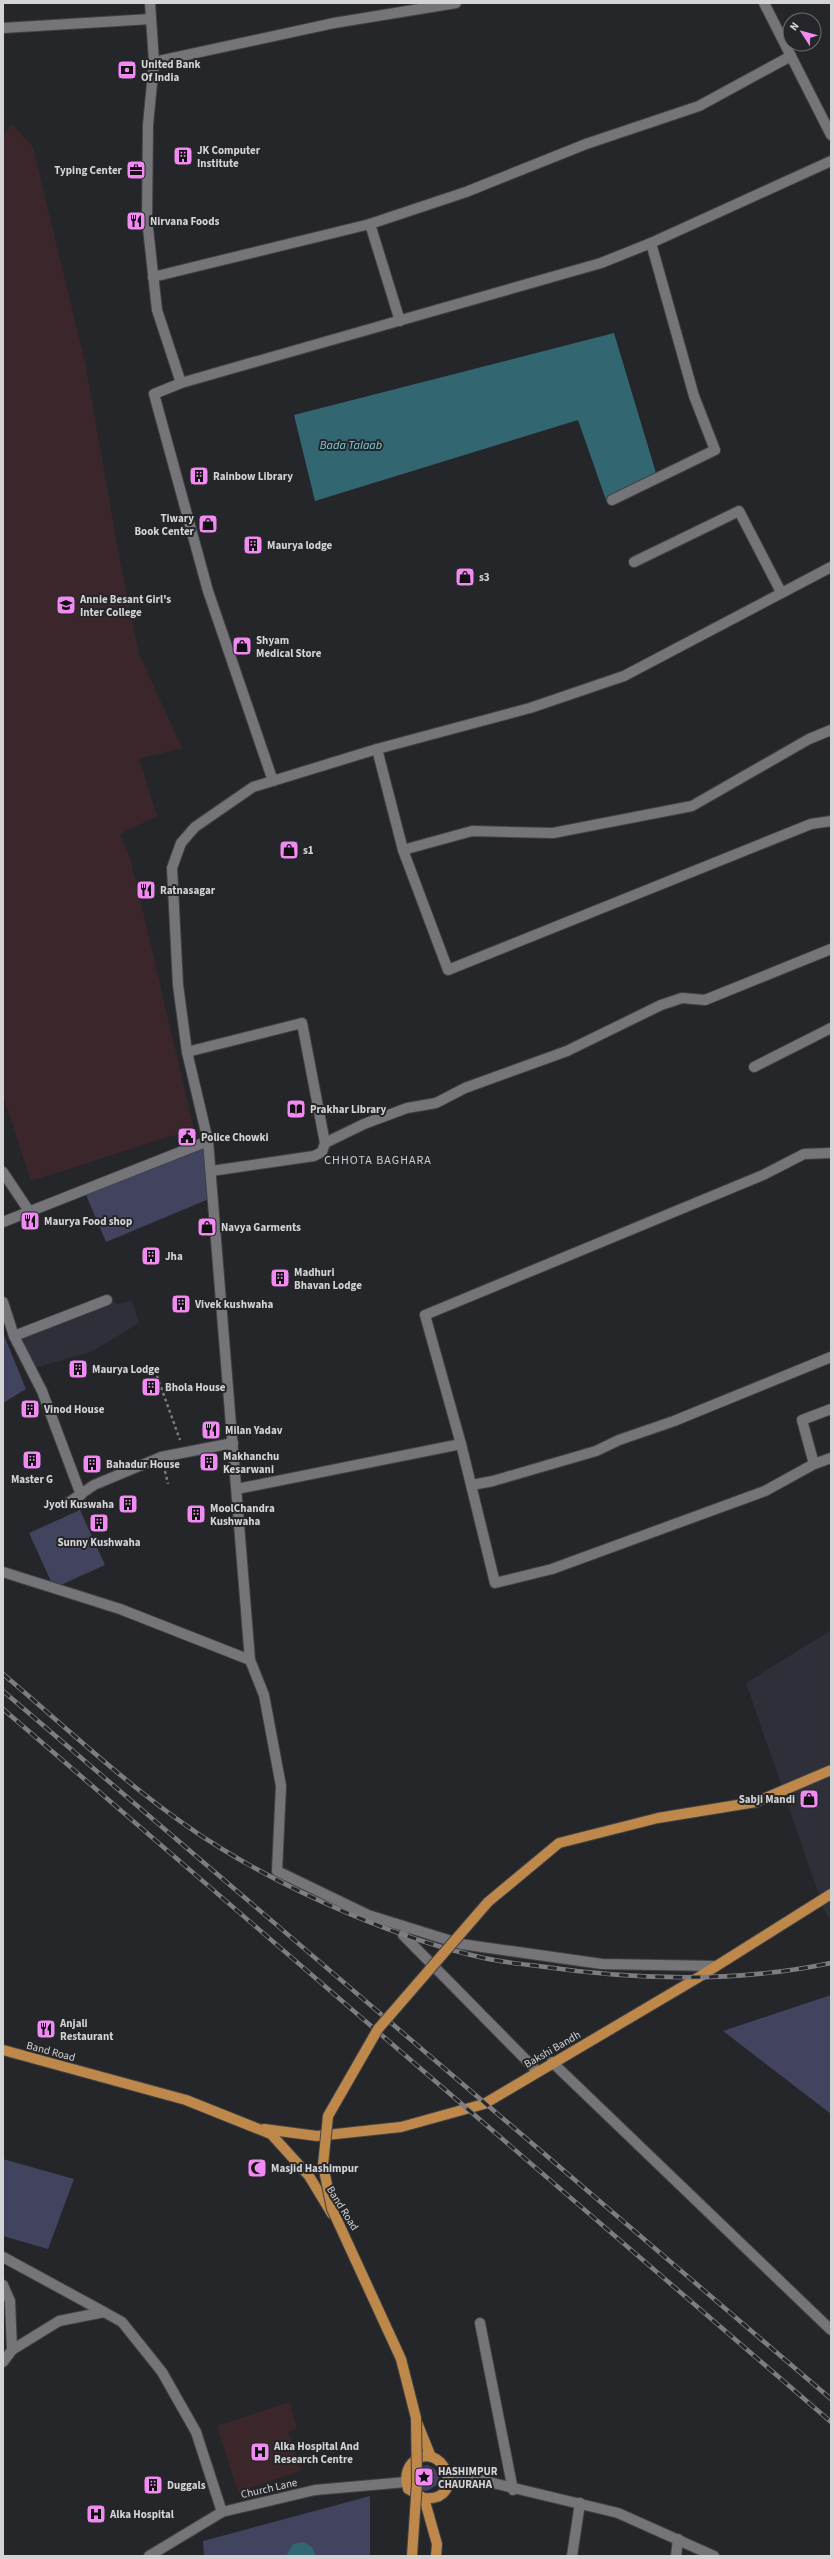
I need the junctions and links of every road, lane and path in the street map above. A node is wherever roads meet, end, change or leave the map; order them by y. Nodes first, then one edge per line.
1 (150, 3) edge
2 (456, 3) edge
3 (764, 3) edge
4 (405, 7) edge
5 (151, 19) junction
6 (3, 28) edge
7 (791, 56) junction
8 (154, 62) junction
9 (831, 135) edge
10 (831, 161) edge
11 (370, 224) junction
12 (650, 243) junction
13 (153, 277) junction
14 (400, 320) junction
15 (181, 383) junction
16 (612, 500) dead end
17 (634, 562) dead end
18 (831, 567) edge
19 (781, 592) junction
20 (831, 730) edge
21 (377, 749) junction
22 (273, 781) junction
23 (831, 822) edge
24 (403, 850) junction
25 (831, 949) edge
26 (831, 1028) edge
27 (187, 1052) junction
28 (754, 1067) dead end
29 (208, 1142) junction
30 (325, 1143) junction
31 (831, 1153) edge
32 (211, 1171) junction
33 (3, 1172) edge
34 (29, 1211) junction
35 (3, 1222) edge
36 (107, 1300) dead end
37 (3, 1302) edge
38 (14, 1336) junction
39 (831, 1357) edge
40 (157, 1376) dead end
41 (831, 1409) edge
42 (233, 1443) junction
43 (462, 1444) junction
44 (183, 1446) dead end
45 (831, 1458) edge
46 (814, 1464) junction
47 (472, 1485) junction
48 (237, 1488) junction
49 (81, 1495) junction
50 (68, 1503) dead end
51 (3, 1572) edge
52 (250, 1660) junction
53 (831, 1770) edge
54 (831, 1894) edge
55 (403, 1935) dead end
56 (716, 1966) junction
57 (3, 2050) edge
58 (552, 2062) junction
59 (537, 2071) junction
60 (255, 2128) junction
61 (3, 2257) edge
62 (3, 2285) edge
63 (104, 2312) junction
64 (480, 2323) dead end
65 (831, 2330) edge
66 (12, 2350) junction
67 (3, 2362) edge
68 (431, 2457) junction
69 (447, 2472) junction
70 (406, 2482) junction
71 (513, 2490) junction
72 (424, 2498) junction
73 (580, 2503) junction
74 (222, 2512) junction
75 (678, 2539) junction
76 (149, 2556) edge
77 (408, 2556) edge
78 (412, 2556) edge
79 (436, 2556) edge
80 (572, 2556) edge
81 (676, 2556) edge
82 (714, 2556) edge

1 - 5 street
2 - 4 street
3 - 7 street
4 - 8 street
5 - 6 street
5 - 8 street
7 - 9 street
7 - 11 street
8 - 13 street
10 - 12 street
11 - 13 street
11 - 14 street
12 - 14 street
12 - 16 street
13 - 15 street
14 - 15 street
15 - 22 street
17 - 19 street
18 - 19 street
19 - 21 street
20 - 24 street
21 - 22 street
21 - 24 street
22 - 27 street
23 - 24 street
25 - 30 street
26 - 28 street
27 - 29 street
27 - 30 street
29 - 32 street
29 - 34 street
30 - 32 street
31 - 43 street
32 - 42 street
33 - 34 street
34 - 35 street
36 - 38 street
37 - 38 street
38 - 49 street
39 - 47 street
40 - 44 path
41 - 46 street
42 - 48 street
42 - 49 street
43 - 47 street
43 - 48 street
45 - 46 street
46 - 47 street
48 - 52 street
49 - 50 street
51 - 52 street
52 - 56 street
53 - 78 main road, bridge
54 - 56 main road, Bakshi Bandh
55 - 59 street
56 - 58 main road, Bakshi Bandh
57 - 60 main road, Band Road
58 - 59 main road, Bakshi Bandh
58 - 65 street
59 - 60 main road, Bakshi Bandh
60 - 68 main road, Band Road
61 - 63 street
62 - 66 street
63 - 66 street
63 - 74 street
64 - 71 street
66 - 67 street
68 - 69 main road
68 - 70 main road
69 - 71 street
69 - 72 main road
70 - 72 main road
70 - 74 street, Church Lane
71 - 73 street
72 - 77 main road
72 - 79 main road
73 - 75 street
73 - 80 street
74 - 76 street, Church Lane
75 - 81 street
75 - 82 street

